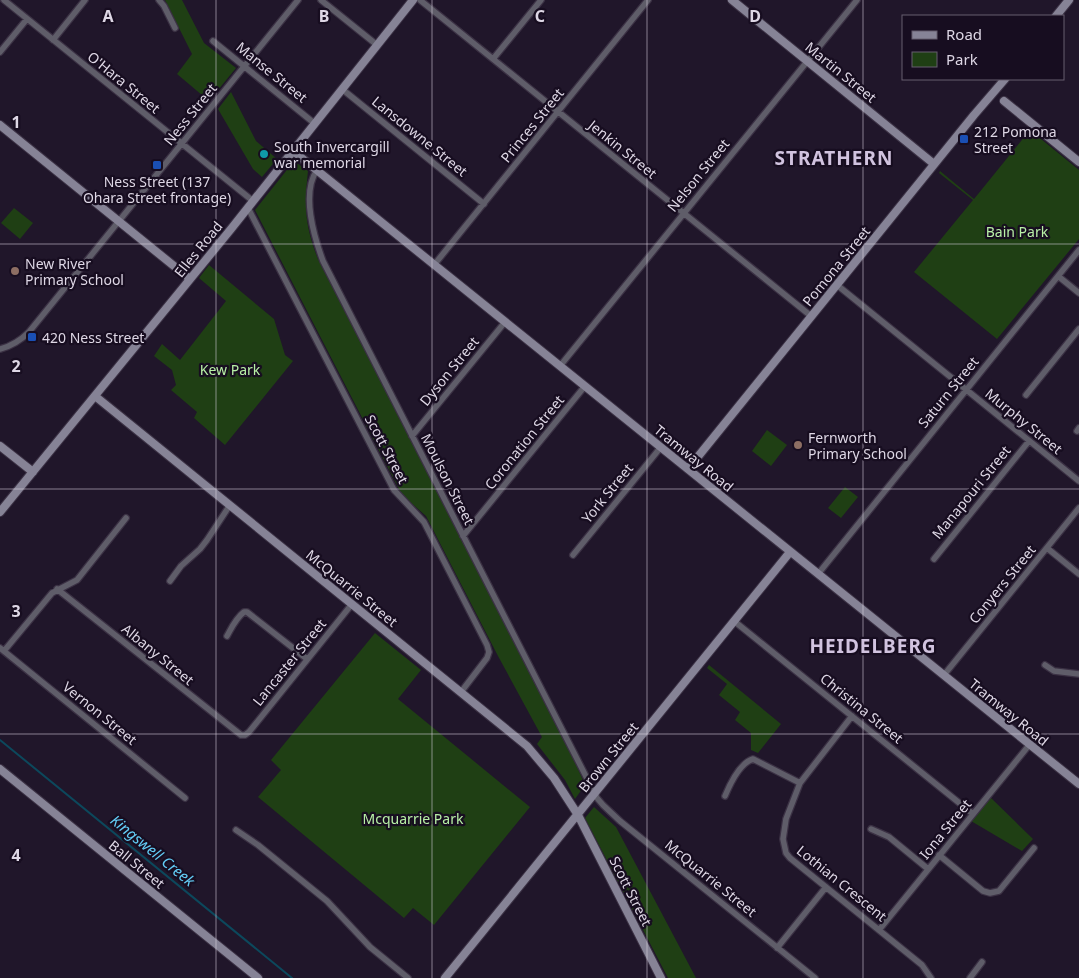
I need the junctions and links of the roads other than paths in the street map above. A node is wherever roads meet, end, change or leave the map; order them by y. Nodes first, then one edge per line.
1 (4, 0) edge
2 (85, 0) edge
3 (159, 0) edge
4 (298, 0) edge
5 (321, 0) edge
6 (414, 0) edge
7 (420, 0) edge
8 (542, 0) edge
9 (648, 0) edge
10 (732, 0) edge
11 (856, 0) edge
12 (1069, 0) edge
13 (1057, 15) edge
14 (27, 19) junction
15 (175, 28) dead end
16 (53, 40) junction
17 (213, 41) dead end
18 (377, 45) junction
19 (0, 52) edge
20 (493, 60) junction
21 (807, 61) junction
22 (245, 66) junction
23 (1004, 80) edge
24 (342, 89) junction
25 (994, 93) junction
26 (1004, 101) joint
27 (558, 112) junction
28 (314, 123) junction
29 (0, 125) edge
30 (182, 144) junction
31 (293, 150) junction
32 (1079, 162) edge
33 (934, 164) junction
34 (316, 170) junction
35 (250, 204) junction
36 (484, 204) junction
37 (684, 214) junction
38 (119, 221) junction
39 (1079, 250) edge
40 (434, 265) junction
41 (1058, 276) junction
42 (190, 279) junction
43 (836, 285) junction
44 (1079, 293) edge
45 (811, 316) junction
46 (505, 322) junction
47 (1079, 329) edge
48 (0, 349) edge
49 (560, 366) junction
50 (585, 386) junction
51 (966, 390) junction
52 (1026, 395) dead end
53 (95, 396) junction
54 (412, 436) junction
55 (1029, 441) junction
56 (0, 446) edge
57 (661, 447) junction
58 (688, 469) junction
59 (33, 472) junction
60 (1079, 481) edge
61 (230, 505) junction
62 (1079, 508) edge
63 (0, 512) edge
64 (126, 518) dead end
65 (463, 536) junction
66 (1046, 548) junction
67 (790, 552) junction
68 (574, 555) dead end
69 (934, 559) dead end
70 (818, 574) junction
71 (1079, 574) edge
72 (170, 581) dead end
73 (57, 589) junction
74 (352, 604) junction
75 (734, 621) junction
76 (227, 636) dead end
77 (2, 649) edge
78 (307, 659) junction
79 (1045, 665) dead end
80 (1079, 674) edge
81 (944, 675) junction
82 (461, 692) junction
83 (852, 716) junction
84 (245, 736) joint
85 (1030, 744) junction
86 (0, 769) edge
87 (800, 783) junction
88 (1079, 784) edge
89 (595, 793) junction
90 (726, 796) dead end
91 (185, 798) dead end
92 (973, 814) junction
93 (578, 815) junction
94 (871, 829) dead end
95 (236, 830) dead end
96 (1034, 848) dead end
97 (939, 856) junction
98 (928, 869) junction
99 (826, 887) junction
100 (880, 930) junction
101 (777, 948) junction
102 (982, 962) dead end
103 (258, 978) edge
104 (408, 978) edge
105 (445, 978) edge
106 (661, 978) edge
107 (815, 978) edge
108 (931, 978) edge
109 (970, 978) edge

1 - 14 street, O'Hara Street
2 - 16 street
3 - 15 street
4 - 22 street, Ness Street
5 - 18 street
6 - 18 street, Elles Road
7 - 20 street, Jenkin Street
8 - 20 street
9 - 27 street, Princes Street
10 - 21 street, Martin Street
11 - 21 street, Nelson Street
12 - 13 street
14 - 16 street, O'Hara Street
14 - 19 street
16 - 30 street, O'Hara Street
17 - 22 street, Manse Street
18 - 24 street, Elles Road
20 - 27 street, Jenkin Street
21 - 33 street, Martin Street
21 - 37 street, Nelson Street
22 - 28 street, Manse Street
22 - 30 street, Ness Street
23 - 25 street, Pomona Street
24 - 28 street, Elles Road
24 - 36 street, Lansdowne Street
25 - 26 street
25 - 33 street, Pomona Street
26 - 32 street
27 - 36 street, Princes Street
27 - 37 street, Jenkin Street
28 - 31 street, Elles Road
29 - 38 street
30 - 35 street, O'Hara Street
30 - 38 street, Ness Street
31 - 34 street, Tramway Road
31 - 35 street, Elles Road
33 - 43 street, Pomona Street
34 - 40 street, Tramway Road
34 - 54 street, Moulson Street
35 - 42 street, Elles Road
35 - 82 street, Scott Street
36 - 40 street, Princes Street
37 - 45 street, Jenkin Street
37 - 49 street, Nelson Street
38 - 42 street
38 - 48 street, Ness Street
39 - 41 street, Saturn Street
40 - 46 street, Tramway Road
41 - 44 street
41 - 51 street, Saturn Street
42 - 53 street, Elles Road
43 - 45 street, Pomona Street
43 - 51 street, Murphy Street
45 - 58 street, Pomona Street
46 - 49 street, Tramway Road
46 - 54 street, Dyson Street
47 - 52 street
49 - 50 street, Tramway Road
50 - 57 street, Tramway Road
50 - 65 street, Coronation Street
51 - 55 street, Murphy Street
51 - 70 street, Saturn Street
53 - 59 street, Elles Road
53 - 61 street, McQuarrie Street
54 - 65 street, Moulson Street
55 - 60 street, Murphy Street
55 - 69 street, Manapouri Street
56 - 59 street
57 - 58 street, Tramway Road
57 - 68 street, York Street
58 - 67 street, Tramway Road
59 - 63 street, Elles Road
61 - 72 street
61 - 74 street, McQuarrie Street
62 - 66 street, Conyers Street
64 - 73 street
65 - 89 street, Moulson Street
66 - 71 street
66 - 81 street, Conyers Street
67 - 70 street, Tramway Road
67 - 75 street, Brown Street
70 - 81 street, Tramway Road
73 - 77 street
73 - 84 street, Albany Street
74 - 78 street, Lancaster Street
74 - 82 street, McQuarrie Street
75 - 83 street, Christina Street
75 - 89 street, Brown Street
76 - 78 street
77 - 91 street, Vernon Street
78 - 84 street, Lancaster Street
79 - 80 street
81 - 85 street, Tramway Road
82 - 93 street, McQuarrie Street
83 - 87 street, Lothian Crescent
83 - 92 street, Christina Street
85 - 88 street, Tramway Road
85 - 92 street, Iona Street
86 - 103 street, Ball Street
87 - 90 street
87 - 99 street, Lothian Crescent
89 - 93 street, Brown Street
89 - 101 street, McQuarrie Street
92 - 97 street, Iona Street
93 - 105 street, Brown Street
93 - 106 street, Scott Street
94 - 98 street
95 - 104 street
96 - 97 street
97 - 98 street, Iona Street
98 - 100 street, Iona Street
99 - 100 street, Lothian Crescent
99 - 101 street
100 - 108 street, Lothian Crescent
101 - 107 street, McQuarrie Street
102 - 109 street

